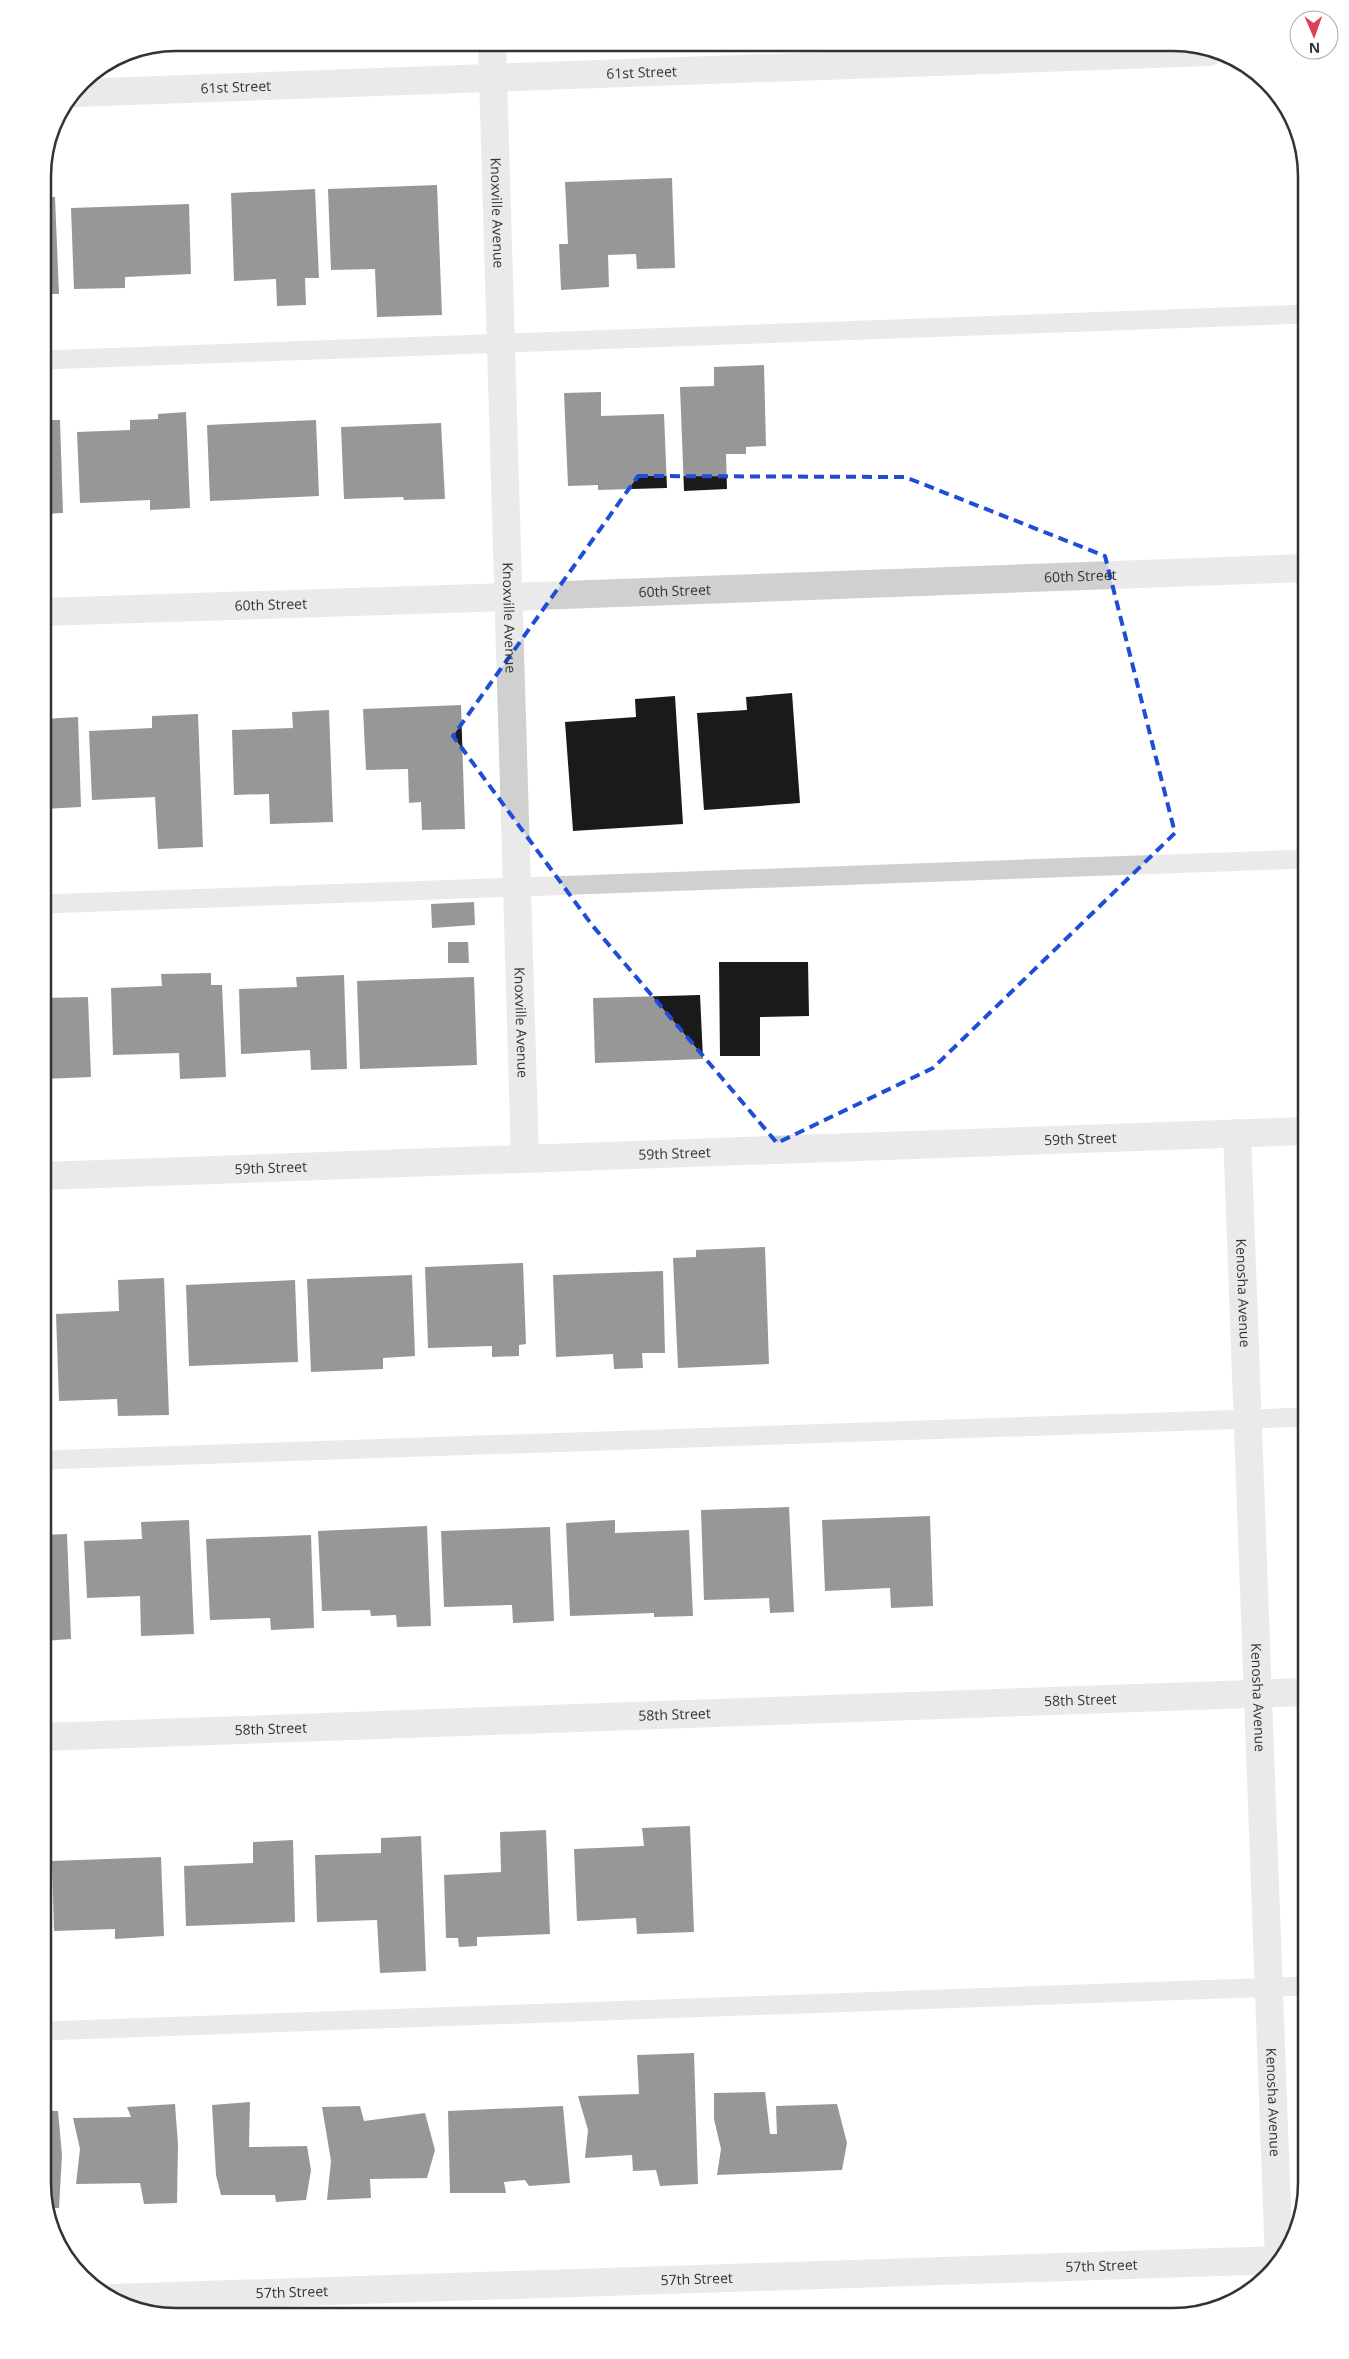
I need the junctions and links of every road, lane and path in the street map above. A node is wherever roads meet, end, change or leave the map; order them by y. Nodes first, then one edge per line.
1 (492, 51) edge
2 (1059, 52) edge
3 (493, 77) junction
4 (83, 93) edge
5 (1298, 314) edge
6 (501, 344) junction
7 (52, 360) edge
8 (1298, 568) edge
9 (508, 597) junction
10 (52, 612) edge
11 (1298, 859) edge
12 (517, 888) junction
13 (52, 904) edge
14 (1298, 1131) edge
15 (1237, 1133) junction
16 (525, 1158) junction
17 (51, 1176) edge
18 (1298, 1417) edge
19 (1248, 1419) junction
20 (51, 1460) edge
21 (1298, 1692) edge
22 (1258, 1694) junction
23 (51, 1737) edge
24 (1298, 1986) edge
25 (1269, 1987) junction
26 (51, 2031) edge
27 (1279, 2247) edge
28 (1271, 2260) edge
29 (127, 2298) edge

1 - 3 street, Knoxville Avenue
2 - 3 street, 61st Street
3 - 4 street, 61st Street
3 - 6 street, Knoxville Avenue
5 - 6 lane
6 - 7 lane
6 - 9 street, Knoxville Avenue
8 - 9 street, 60th Street
9 - 10 street, 60th Street
9 - 12 street, Knoxville Avenue
11 - 12 lane
12 - 13 lane
12 - 16 street, Knoxville Avenue
14 - 15 street, 59th Street
15 - 16 street, 59th Street
15 - 19 street, Kenosha Avenue
16 - 17 street, 59th Street
18 - 19 lane
19 - 20 lane
19 - 22 street, Kenosha Avenue
21 - 22 street, 58th Street
22 - 23 street, 58th Street
22 - 25 street, Kenosha Avenue
24 - 25 lane
25 - 26 lane
25 - 27 street, Kenosha Avenue
28 - 29 street, 57th Street

